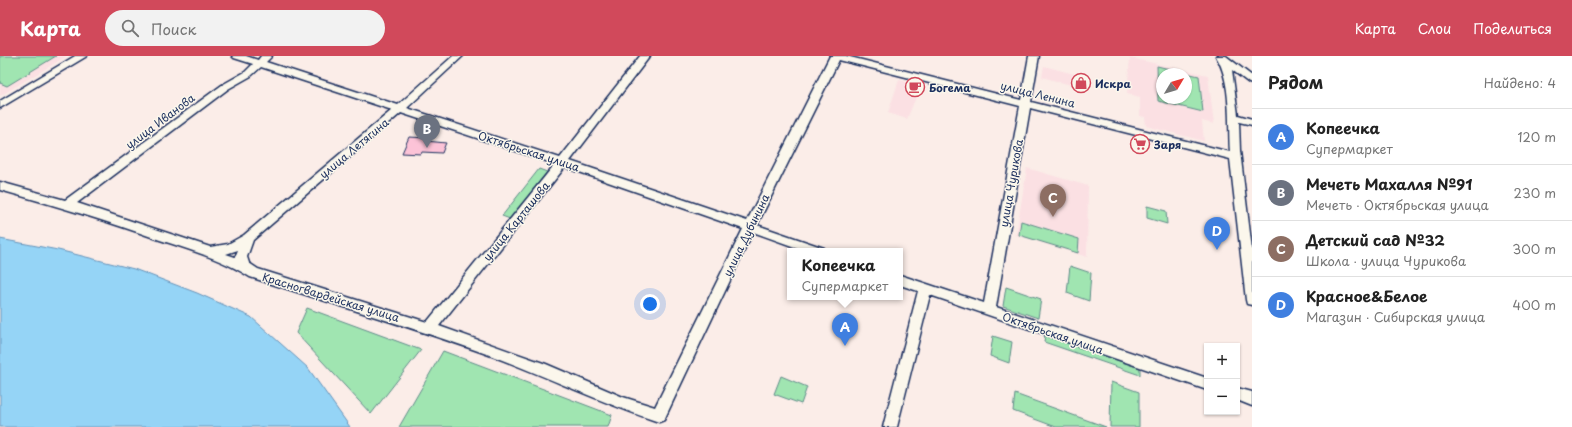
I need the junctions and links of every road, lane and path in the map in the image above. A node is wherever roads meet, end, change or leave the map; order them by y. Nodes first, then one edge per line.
1 (82, 56) edge
2 (237, 56) edge
3 (267, 56) edge
4 (458, 56) edge
5 (646, 56) edge
6 (836, 56) edge
7 (1034, 56) edge
8 (1222, 58) edge
9 (258, 63) junction
10 (1252, 81) edge
11 (1026, 103) junction
12 (0, 105) edge
13 (400, 109) junction
14 (1234, 117) junction
15 (1252, 122) edge
16 (1236, 157) junction
17 (562, 162) junction
18 (0, 186) edge
19 (67, 205) junction
20 (750, 226) junction
21 (248, 238) junction
22 (812, 248) edge
23 (210, 252) junction
24 (243, 266) junction
25 (903, 281) edge
26 (925, 289) junction
27 (1252, 300) edge
28 (989, 311) junction
29 (430, 328) junction
30 (1204, 383) edge
31 (1240, 395) edge
32 (1252, 399) edge
33 (660, 415) joint
34 (890, 427) edge

1 - 12 street
2 - 9 street, Октябрьская улица
3 - 9 street, улица Иванова
4 - 13 street, улица Летягина
5 - 17 street, улица Карташова
6 - 11 street, улица Ленина
6 - 20 street, улица Дубинина
7 - 11 street, улица Чурикова
8 - 10 street
8 - 14 street
9 - 13 street, Октябрьская улица
9 - 19 street, улица Иванова
11 - 16 street, улица Ленина
11 - 28 street, улица Чурикова
13 - 17 street, Октябрьская улица
13 - 21 street, улица Летягина
14 - 15 street
14 - 16 street
16 - 27 street
17 - 20 street, Октябрьская улица
17 - 29 street, улица Карташова
18 - 19 street, Красногвардейская улица
19 - 23 street, Красногвардейская улица
20 - 22 street, Октябрьская улица
20 - 33 street, улица Дубинина
21 - 23 street, улица Летягина
21 - 24 street, улица Летягина
23 - 24 street, Красногвардейская улица
24 - 29 street, Красногвардейская улица
25 - 26 street, Октябрьская улица
26 - 28 street, Октябрьская улица
26 - 34 street
28 - 30 street, Октябрьская улица
29 - 33 street, Красногвардейская улица
31 - 32 street

